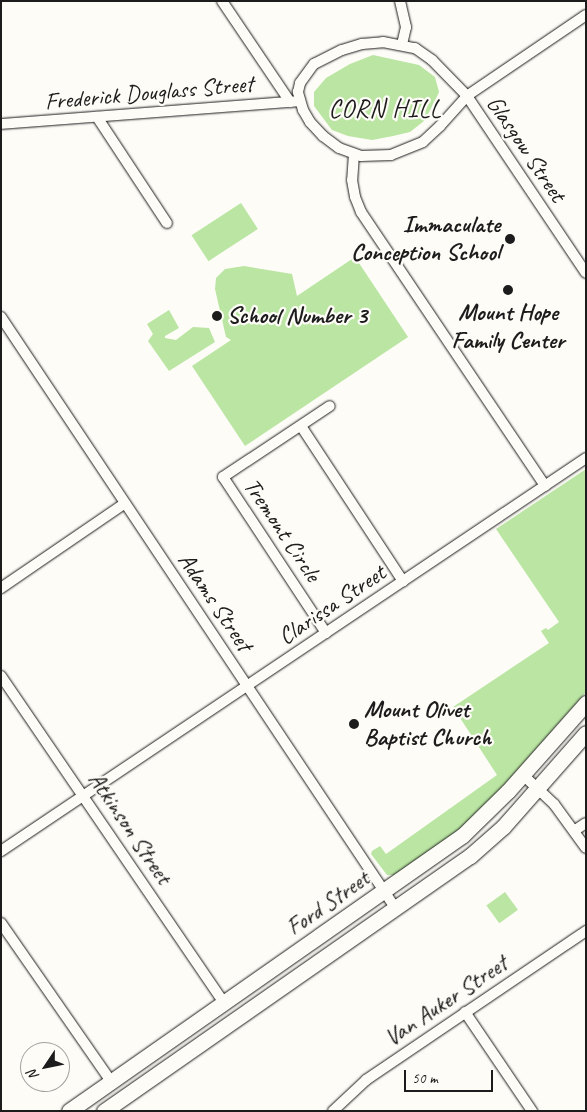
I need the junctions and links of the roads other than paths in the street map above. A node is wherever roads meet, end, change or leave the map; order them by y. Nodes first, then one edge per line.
1 (222, 1) edge
2 (400, 1) edge
3 (586, 15) edge
4 (402, 44) junction
5 (467, 96) junction
6 (294, 101) junction
7 (97, 117) junction
8 (1, 124) edge
9 (354, 154) junction
10 (167, 224) dead end
11 (586, 273) edge
12 (1, 317) edge
13 (330, 406) dead end
14 (301, 426) junction
15 (586, 458) edge
16 (545, 486) junction
17 (125, 503) junction
18 (404, 581) junction
19 (1, 588) edge
20 (326, 633) junction
21 (1, 676) edge
22 (247, 686) junction
23 (586, 702) edge
24 (586, 734) edge
25 (522, 774) junction
26 (538, 788) junction
27 (84, 796) junction
28 (586, 822) edge
29 (574, 831) junction
30 (586, 848) edge
31 (1, 851) edge
32 (385, 892) junction
33 (396, 909) junction
34 (1, 923) edge
35 (586, 931) edge
36 (224, 1003) junction
37 (465, 1012) junction
38 (112, 1081) junction
39 (69, 1111) edge
40 (104, 1111) edge
41 (333, 1111) edge
42 (532, 1111) edge

1 - 6 street
2 - 4 street
3 - 5 street
4 - 5 street
4 - 6 street
5 - 9 street
5 - 11 street, Glasgow Street
6 - 7 street, Frederick Douglass Street
6 - 9 street
7 - 8 street, Frederick Douglass Street
7 - 10 street
9 - 16 street
12 - 17 street, Adams Street
13 - 14 street, Tremont Circle
14 - 18 street
14 - 20 street, Tremont Circle
15 - 16 street, Clarissa Street
16 - 18 street, Clarissa Street
17 - 19 street
17 - 22 street, Adams Street
18 - 20 street, Clarissa Street
20 - 22 street, Clarissa Street
21 - 27 street, Atkinson Street
22 - 27 street, Clarissa Street
22 - 32 street, Adams Street
23 - 25 main road, Ford Street
24 - 26 main road, Ford Street
25 - 26 street
25 - 32 main road, Ford Street
26 - 29 street
26 - 33 main road, Ford Street
27 - 31 street, Clarissa Street
27 - 36 street, Atkinson Street
28 - 29 street
29 - 30 street
32 - 33 street, Adams Street
32 - 36 main road, Ford Street
33 - 40 main road, Ford Street
34 - 38 street
35 - 37 street, Van Auker Street
36 - 38 main road, Ford Street
37 - 41 street, Van Auker Street
37 - 42 street
38 - 39 main road, Ford Street

